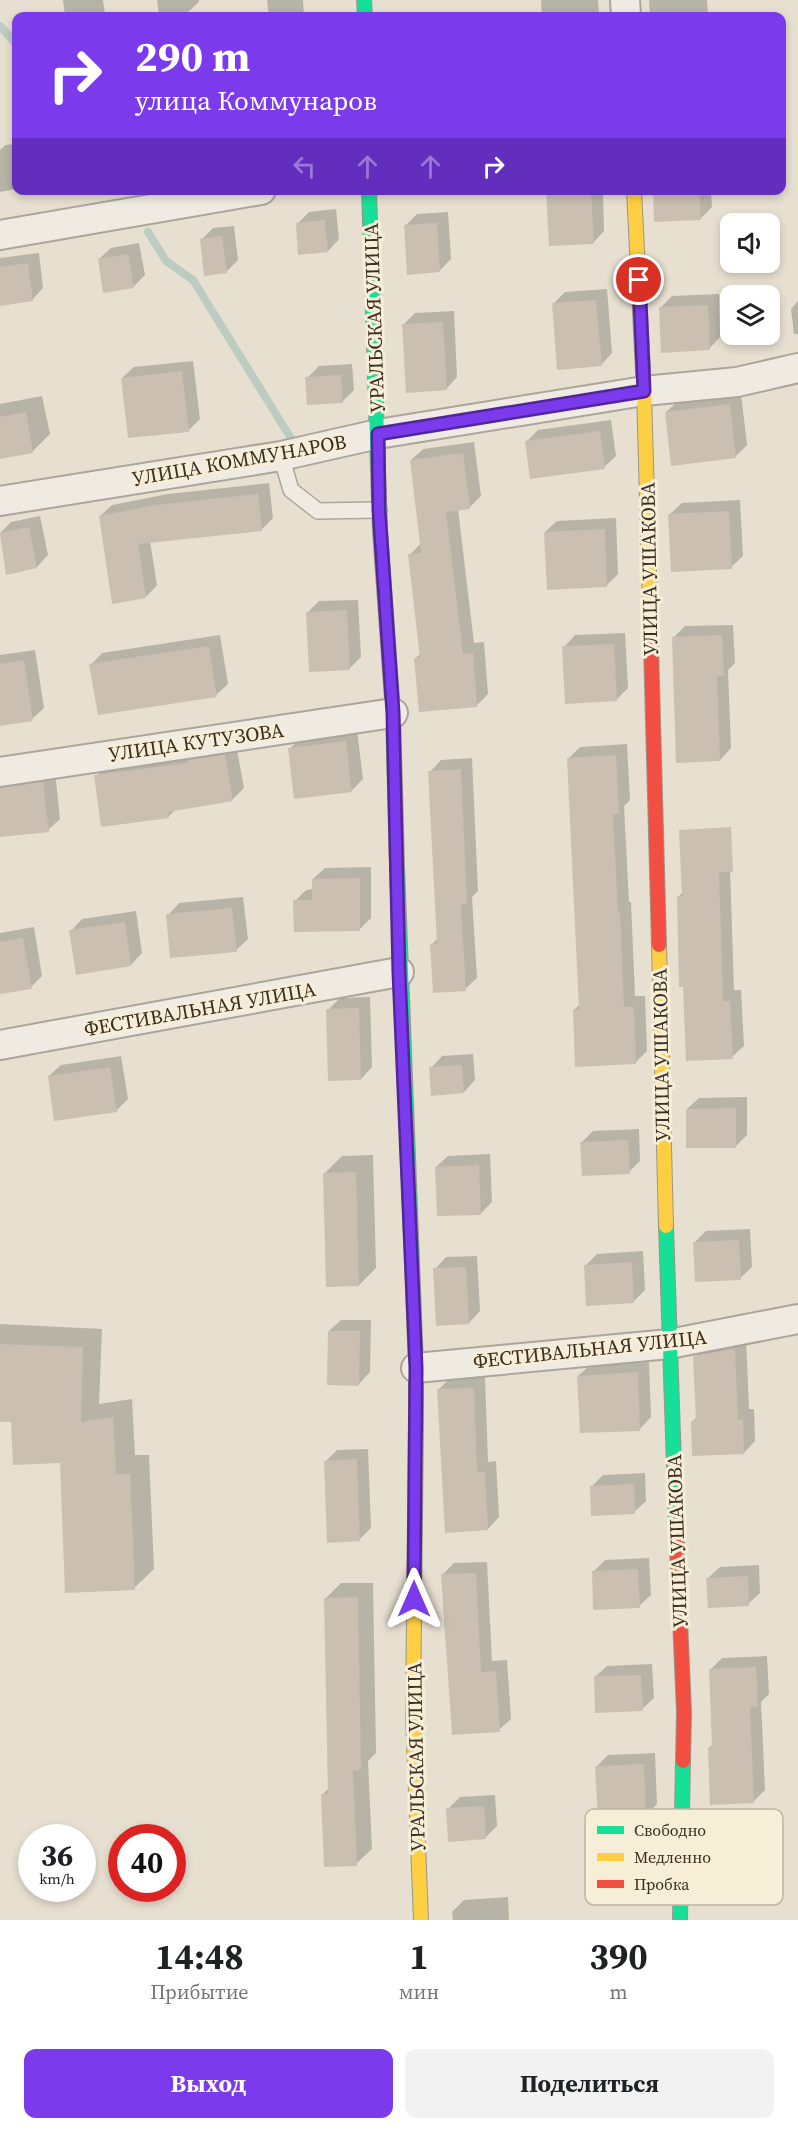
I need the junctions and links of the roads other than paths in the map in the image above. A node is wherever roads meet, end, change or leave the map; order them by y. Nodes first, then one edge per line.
1 (232, 195) edge
2 (369, 195) edge
3 (634, 195) edge
4 (0, 235) edge
5 (798, 368) edge
6 (644, 391) junction
7 (378, 434) junction
8 (281, 456) junction
9 (0, 501) edge
10 (379, 510) junction
11 (393, 713) junction
12 (0, 772) edge
13 (399, 972) junction
14 (0, 1045) edge
15 (798, 1319) edge
16 (669, 1344) junction
17 (416, 1368) junction
18 (682, 1809) edge
19 (680, 1905) edge
20 (421, 1920) edge
21 (680, 1920) edge

1 - 4 street
2 - 7 street, УРАЛЬСКАЯ УЛИЦА
3 - 6 street, УЛИЦА УШАКОВА
5 - 6 street, УЛИЦА КОММУНАРОВ
6 - 7 street, УЛИЦА КОММУНАРОВ
6 - 16 street, УЛИЦА УШАКОВА
7 - 8 street, УЛИЦА КОММУНАРОВ
7 - 10 street, УРАЛЬСКАЯ УЛИЦА
8 - 9 street, УЛИЦА КОММУНАРОВ
8 - 10 lane
10 - 11 street, УРАЛЬСКАЯ УЛИЦА
11 - 12 street, УЛИЦА КУТУЗОВА
11 - 13 street, УРАЛЬСКАЯ УЛИЦА
13 - 14 street, ФЕСТИВАЛЬНАЯ УЛИЦА
13 - 17 street, УРАЛЬСКАЯ УЛИЦА
15 - 16 street, ФЕСТИВАЛЬНАЯ УЛИЦА
16 - 17 street, ФЕСТИВАЛЬНАЯ УЛИЦА
16 - 18 street, УЛИЦА УШАКОВА
17 - 20 street, УРАЛЬСКАЯ УЛИЦА
19 - 21 street, УЛИЦА УШАКОВА

